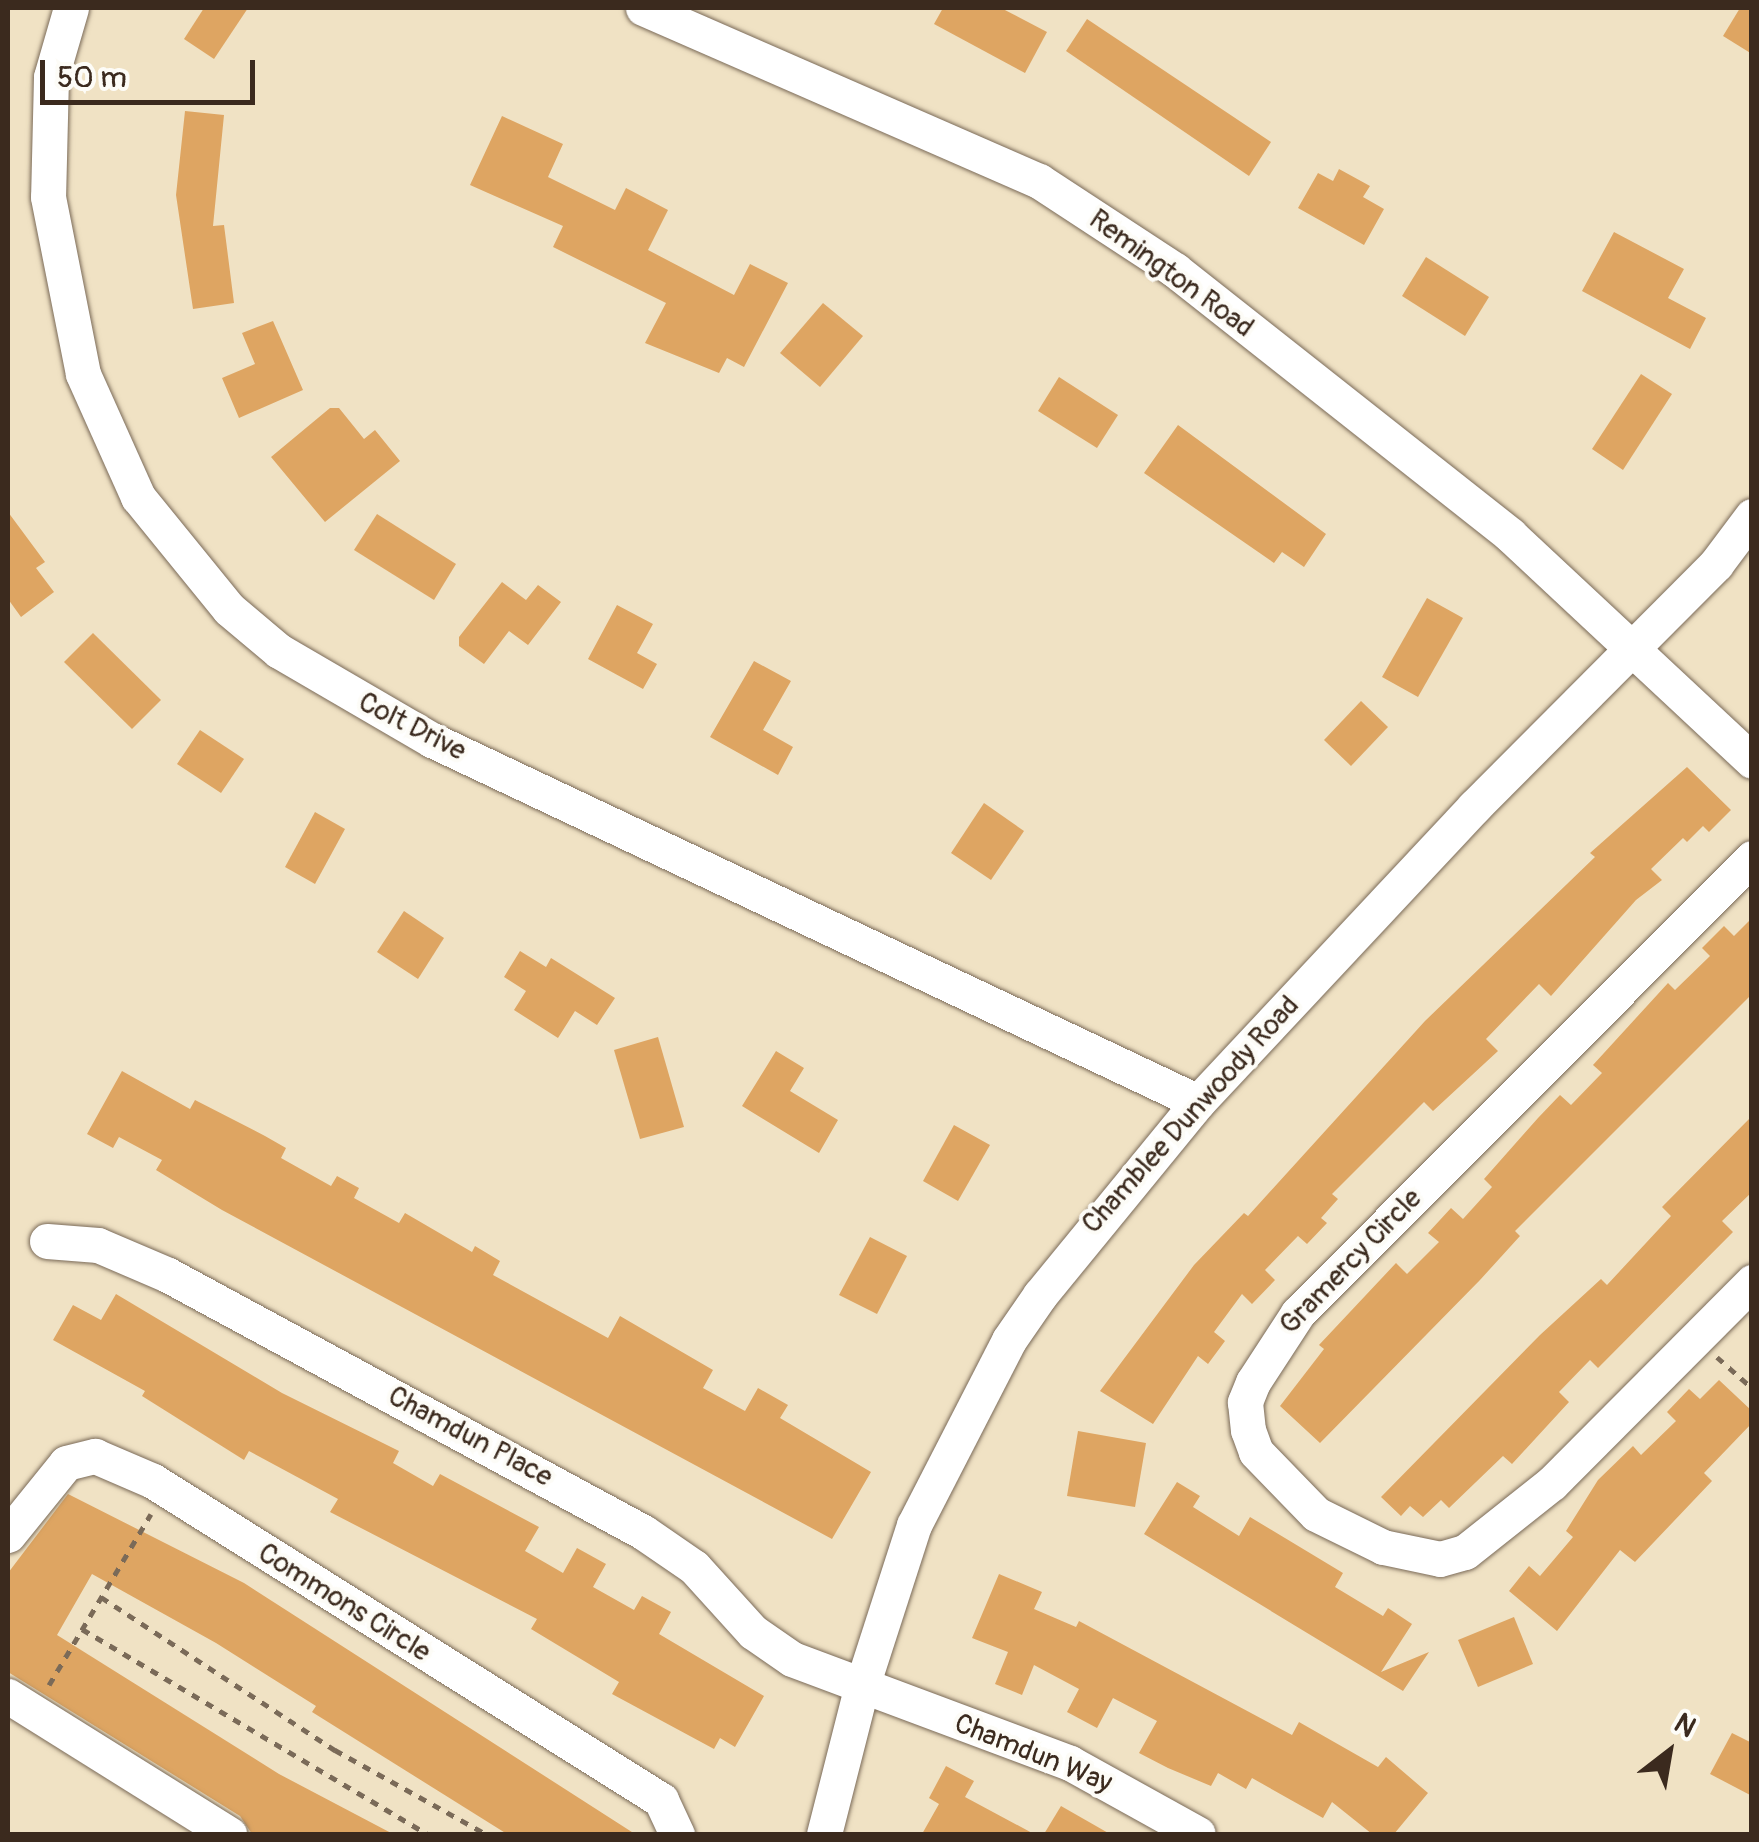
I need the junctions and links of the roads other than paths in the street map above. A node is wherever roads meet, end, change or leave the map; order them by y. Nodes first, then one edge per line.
1 (71, 8) edge
2 (643, 8) edge
3 (1752, 516) edge
4 (1634, 644) junction
5 (1752, 761) edge
6 (1752, 858) edge
7 (1198, 1102) junction
8 (46, 1241) dead end
9 (1752, 1282) edge
10 (8, 1535) edge
11 (861, 1690) junction
12 (20, 1703) edge
13 (230, 1834) edge
14 (677, 1834) edge
15 (824, 1834) edge
16 (1198, 1834) edge

1 - 7 street, Colt Drive
2 - 4 street, Remington Road
3 - 4 street, Chamblee Dunwoody Road
4 - 5 street
4 - 7 street, Chamblee Dunwoody Road
6 - 9 street, Gramercy Circle
7 - 11 street, Chamblee Dunwoody Road
8 - 11 street, Chamdun Place
10 - 14 street, Commons Circle
11 - 15 street, Chamblee Dunwoody Road
11 - 16 street, Chamdun Way
12 - 13 street

